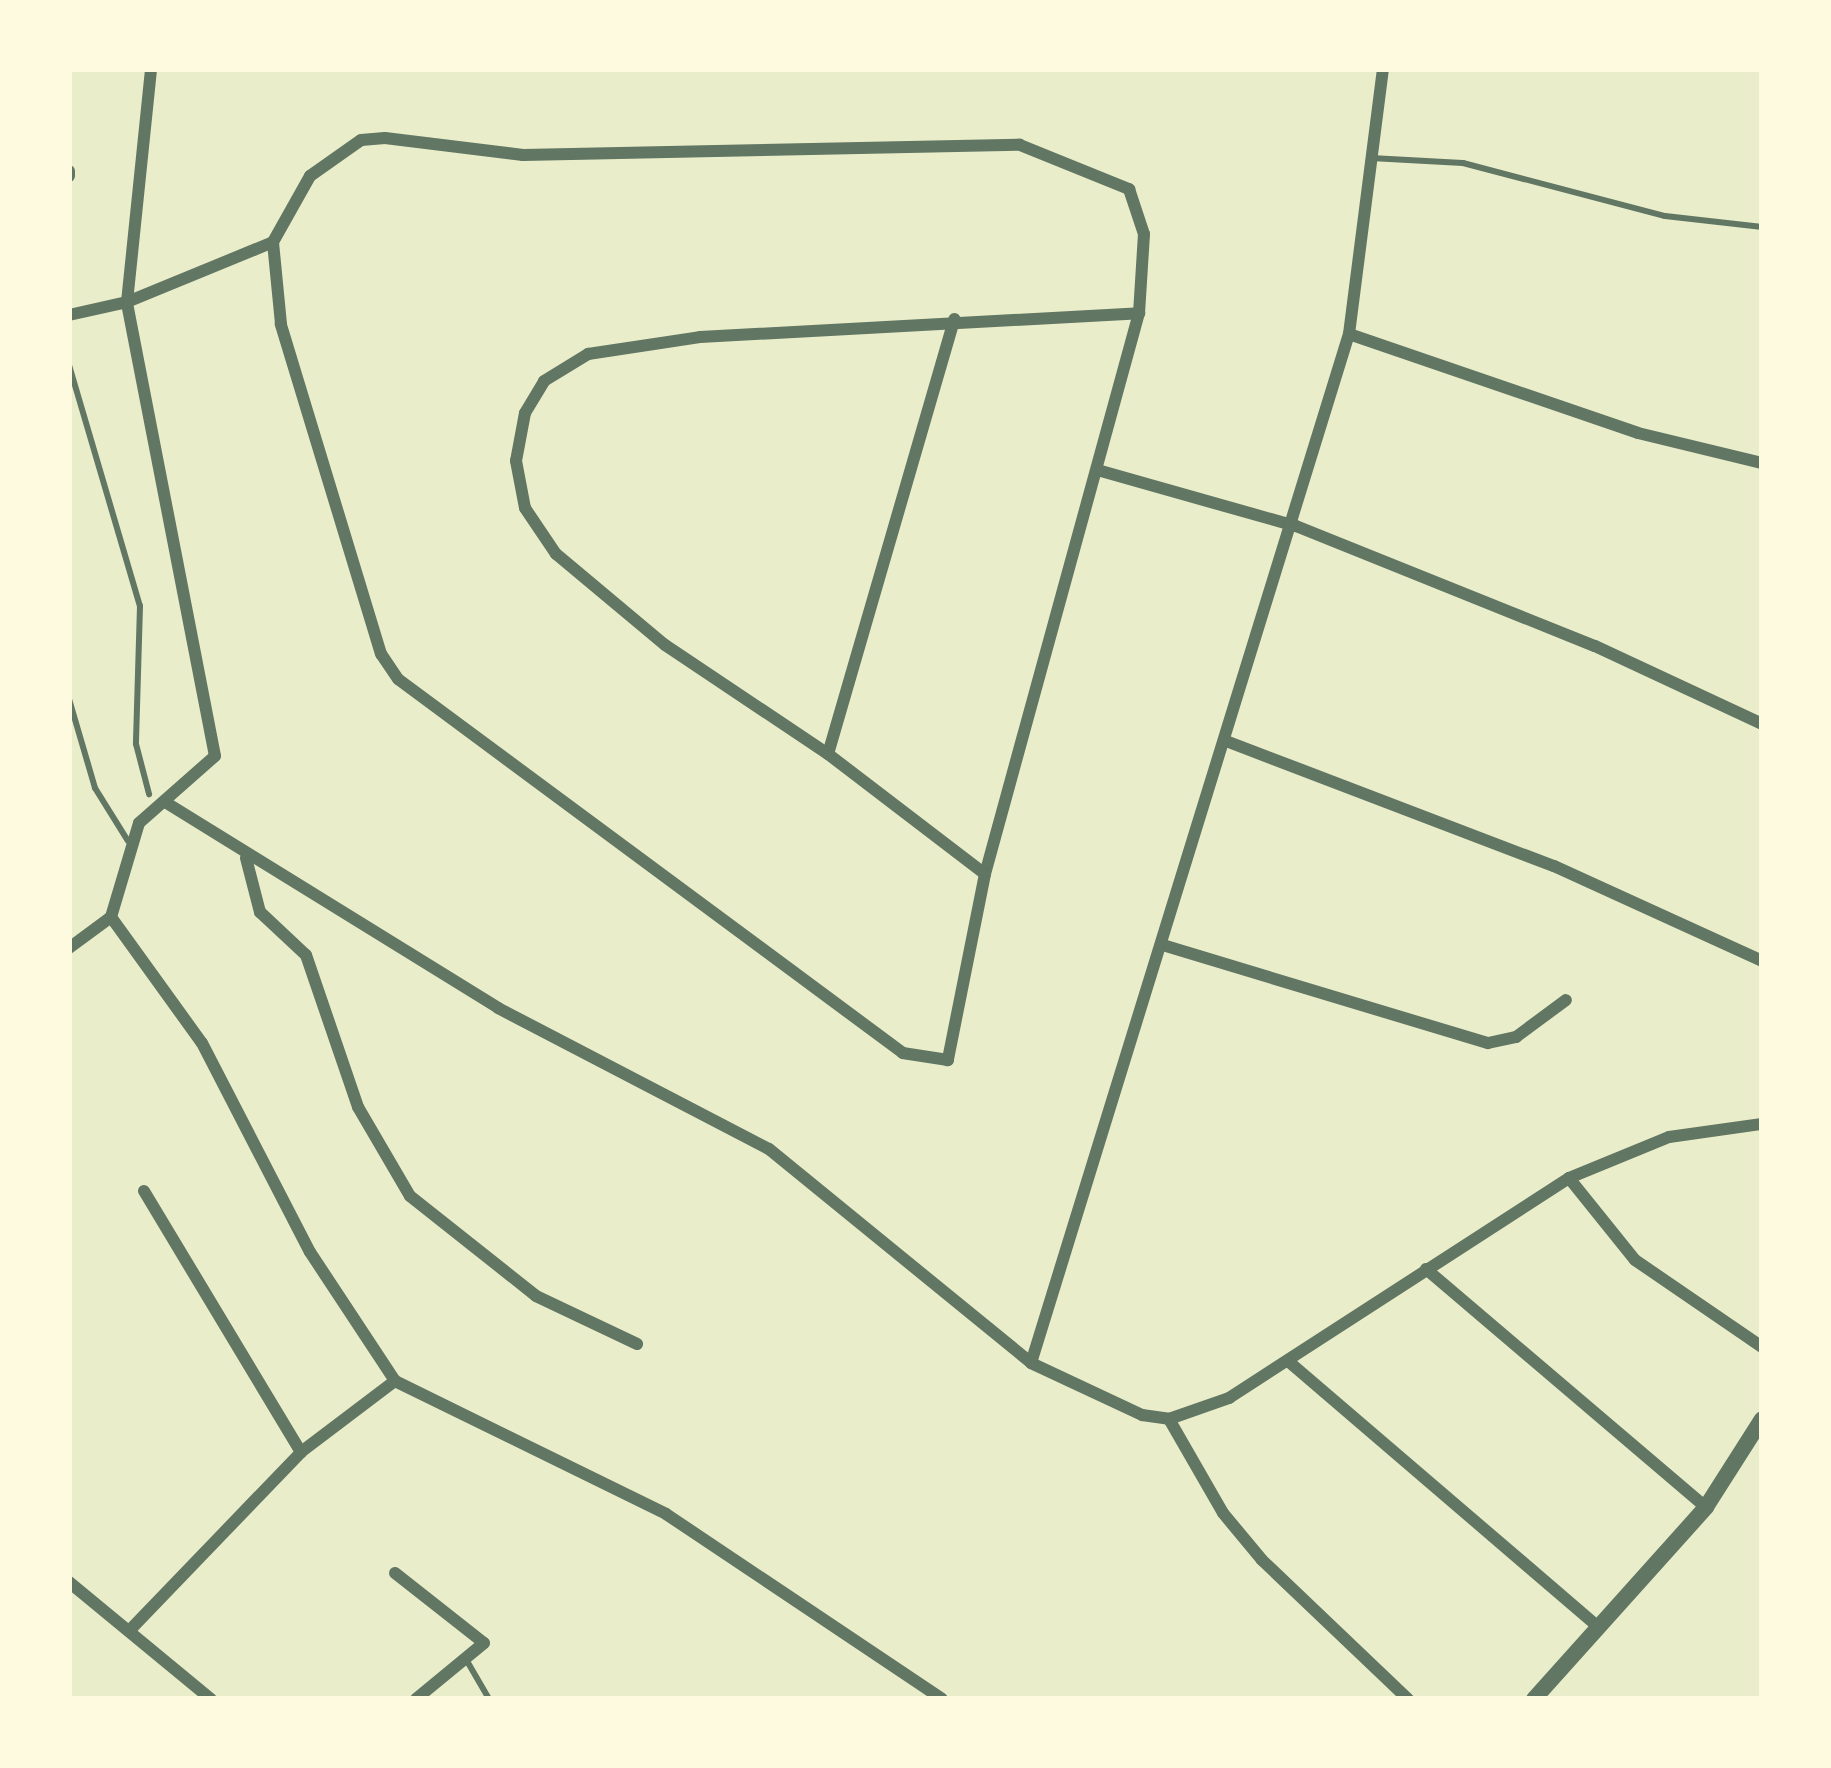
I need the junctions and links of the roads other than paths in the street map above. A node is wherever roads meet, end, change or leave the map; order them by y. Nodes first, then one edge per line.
1 (1383, 69) edge
2 (151, 76) edge
3 (1371, 158) junction
4 (1762, 227) edge
5 (273, 242) junction
6 (127, 302) junction
7 (1139, 313) junction
8 (69, 315) edge
9 (954, 319) junction
10 (1349, 334) junction
11 (69, 365) edge
12 (1762, 463) edge
13 (1101, 471) junction
14 (1296, 526) junction
15 (69, 699) edge
16 (1762, 724) edge
17 (1226, 741) junction
18 (828, 754) junction
19 (149, 794) dead end
20 (165, 802) junction
21 (128, 841) junction
22 (246, 858) junction
23 (985, 874) junction
24 (111, 917) junction
25 (1166, 946) junction
26 (69, 948) edge
27 (1762, 961) edge
28 (1566, 1000) dead end
29 (1762, 1124) edge
30 (1569, 1178) junction
31 (144, 1191) dead end
32 (1426, 1269) junction
33 (637, 1344) dead end
34 (1762, 1347) edge
35 (1288, 1361) junction
36 (1031, 1364) junction
37 (395, 1381) junction
38 (1169, 1419) junction
39 (1762, 1419) edge
40 (301, 1452) junction
41 (1706, 1507) junction
42 (395, 1574) dead end
43 (69, 1582) edge
44 (1596, 1625) junction
45 (129, 1631) junction
46 (465, 1658) junction
47 (211, 1699) edge
48 (416, 1699) edge
49 (489, 1699) edge
50 (942, 1699) edge
51 (1408, 1699) edge
52 (1534, 1699) edge

1 - 3 street
2 - 6 street
3 - 4 lane
3 - 10 street
5 - 6 street
5 - 7 street
5 - 23 street
6 - 8 street
6 - 20 street
7 - 9 street
7 - 13 street
9 - 18 street
9 - 18 street
10 - 12 street
10 - 14 street
11 - 19 lane
13 - 14 street
13 - 23 street
14 - 16 street
14 - 17 street
15 - 21 lane
17 - 25 street
17 - 27 street
18 - 23 street
20 - 21 street
20 - 22 street
21 - 24 street
22 - 33 street
22 - 36 street
24 - 26 street
24 - 37 street
25 - 28 street
25 - 36 street
29 - 30 street
30 - 32 street
30 - 34 street
31 - 40 street
32 - 35 street
32 - 41 street
35 - 38 street
35 - 44 street
36 - 38 street
37 - 40 street
37 - 50 street
38 - 51 street
39 - 41 street
40 - 45 street
41 - 44 street
42 - 46 street
43 - 45 street
44 - 52 street
45 - 47 street
46 - 48 street
46 - 49 lane

